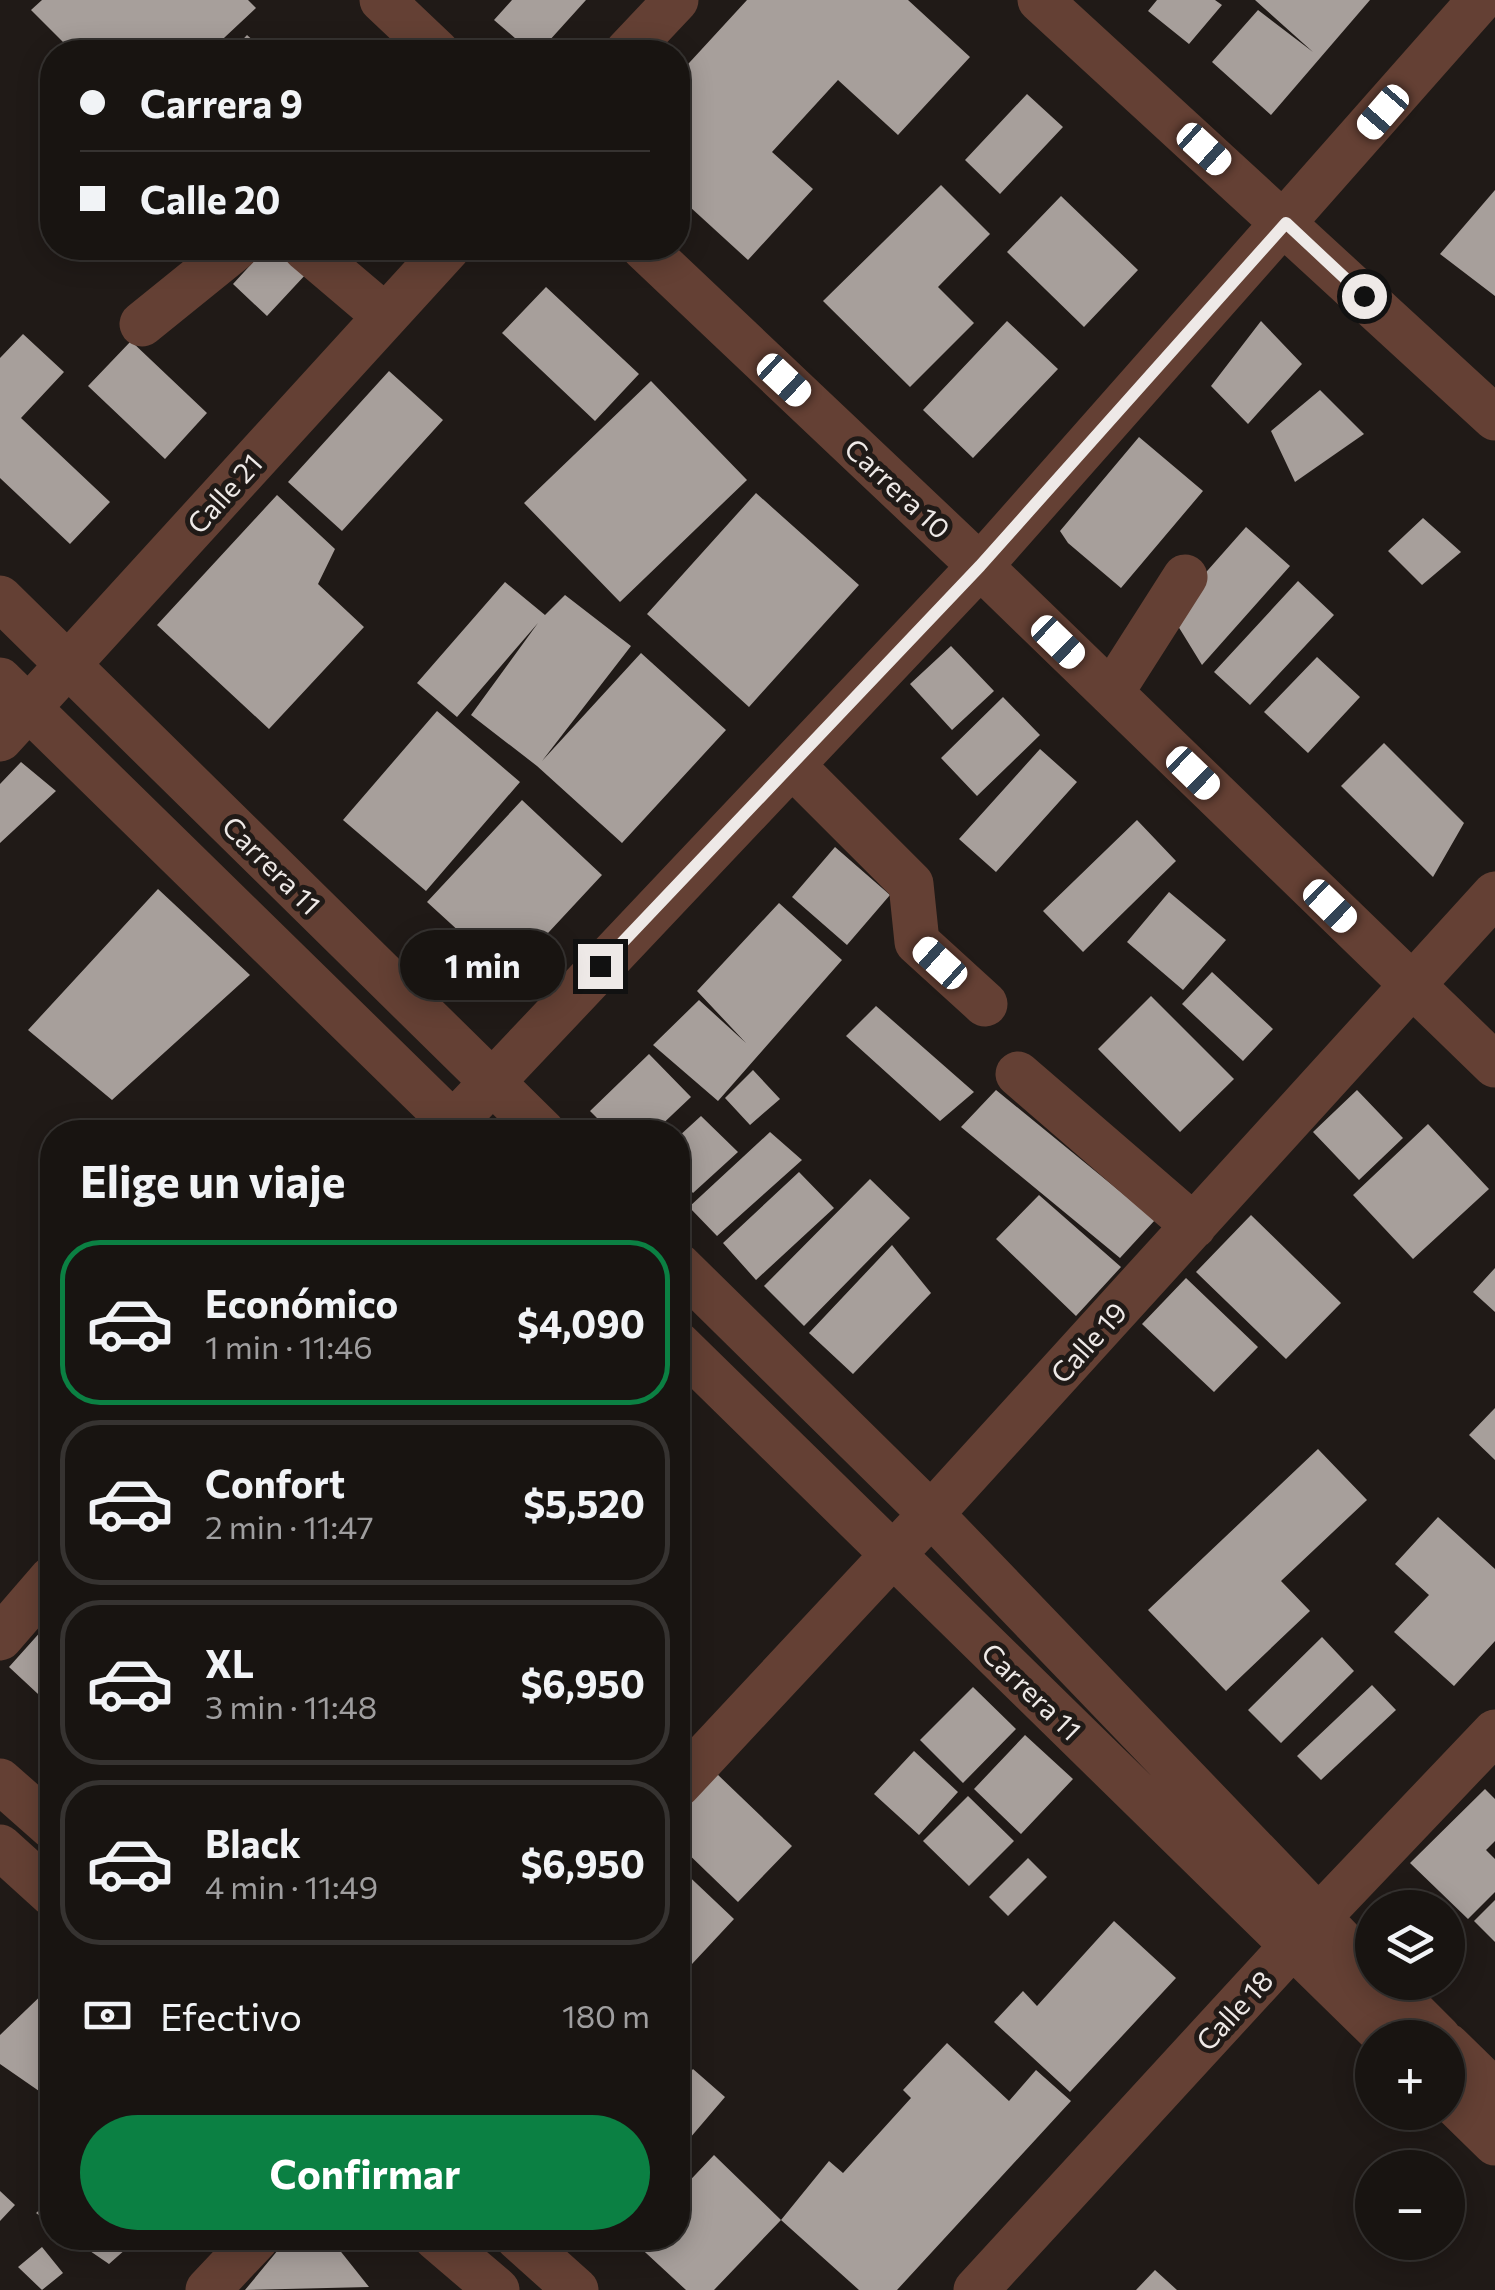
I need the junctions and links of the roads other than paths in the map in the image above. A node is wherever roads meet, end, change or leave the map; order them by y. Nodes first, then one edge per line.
1 (382, 0) edge
2 (676, 0) edge
3 (1040, 0) edge
4 (1480, 0) edge
5 (425, 40) edge
6 (638, 40) edge
7 (1286, 223) junction
8 (221, 260) edge
9 (319, 260) edge
10 (437, 260) edge
11 (657, 260) edge
12 (385, 316) junction
13 (142, 324) dead end
14 (1495, 418) edge
15 (980, 566) junction
16 (1185, 578) dead end
17 (0, 598) edge
18 (68, 664) junction
19 (1111, 693) junction
20 (9, 709) edge
21 (792, 765) junction
22 (1495, 894) edge
23 (1412, 986) junction
24 (985, 1004) dead end
25 (1495, 1065) edge
26 (1018, 1074) dead end
27 (490, 1081) junction
28 (442, 1120) edge
29 (461, 1120) edge
30 (531, 1120) edge
31 (1194, 1226) junction
32 (690, 1277) edge
33 (690, 1356) edge
34 (931, 1514) junction
35 (893, 1555) junction
36 (40, 1592) edge
37 (0, 1638) edge
38 (1495, 1732) edge
39 (690, 1772) edge
40 (0, 1781) edge
41 (40, 1816) edge
42 (0, 1847) edge
43 (40, 1883) edge
44 (1305, 1932) junction
45 (1355, 1962) edge
46 (1401, 2000) edge
47 (1373, 2020) edge
48 (1421, 2020) edge
49 (1465, 2063) edge
50 (1495, 2092) edge
51 (1465, 2113) edge
52 (1495, 2143) edge
53 (246, 2250) edge
54 (450, 2250) edge
55 (531, 2250) edge
56 (208, 2290) edge
57 (497, 2290) edge
58 (576, 2290) edge
59 (976, 2290) edge

1 - 5 street
2 - 6 street
3 - 7 street
4 - 7 street
7 - 14 street
7 - 15 street
8 - 13 street
9 - 12 street
10 - 12 street, Calle 21
11 - 15 street, Carrera 10
12 - 18 street, Calle 21
15 - 19 street, Carrera 10
15 - 21 street
16 - 19 street
17 - 18 street, Carrera 11
18 - 20 street, Calle 21
18 - 27 street, Carrera 11
19 - 23 street, Carrera 10
20 - 28 street, Carrera 11
21 - 24 street
21 - 27 street
22 - 23 street, Calle 19
23 - 25 street, Carrera 10
23 - 31 street, Calle 19
26 - 31 street
27 - 29 street
27 - 30 street, Carrera 11
31 - 34 street, Calle 19
32 - 34 street, Carrera 11
33 - 35 street, Carrera 11
34 - 35 street, Calle 19
34 - 44 street, Carrera 11
35 - 39 street, Calle 19
35 - 44 street, Carrera 11
36 - 37 street
38 - 44 street, Calle 18
40 - 41 street
42 - 43 street
44 - 45 street, Carrera 11
44 - 47 street, Carrera 11
44 - 59 street, Calle 18
46 - 48 street
49 - 50 street
51 - 52 street
53 - 56 street
54 - 57 street
55 - 58 street

